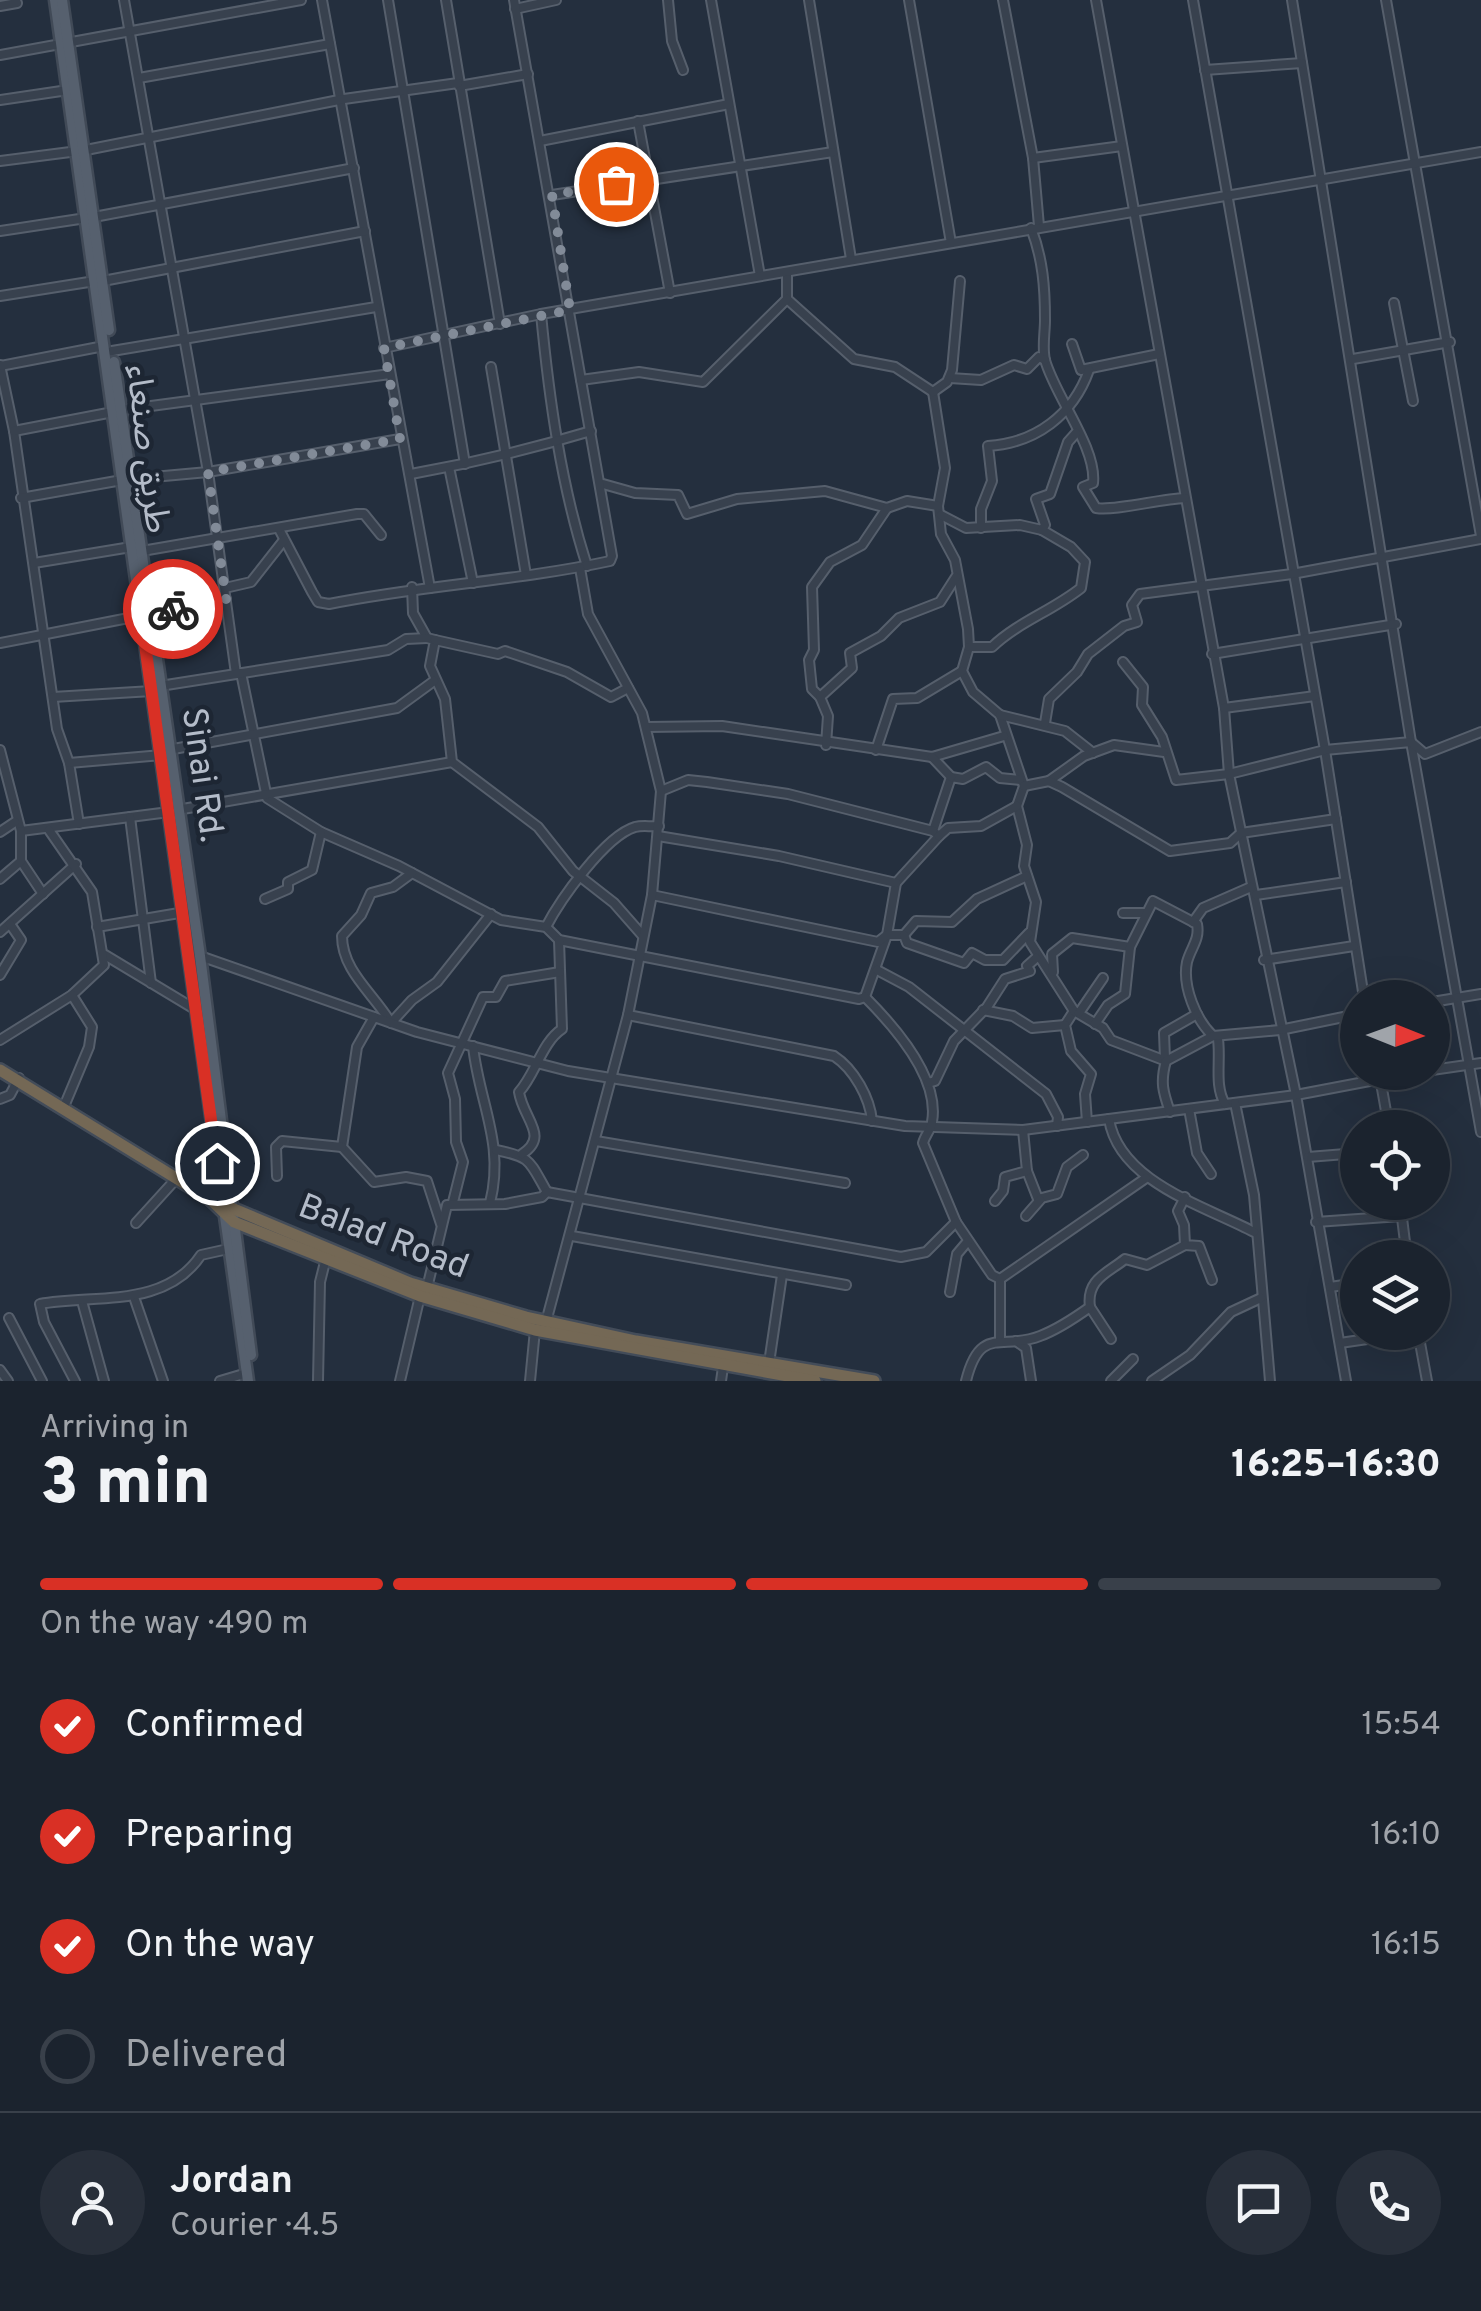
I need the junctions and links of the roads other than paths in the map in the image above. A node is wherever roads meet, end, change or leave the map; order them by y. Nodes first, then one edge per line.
1 (59, 0) edge
2 (124, 0) edge
3 (301, 0) edge
4 (322, 0) edge
5 (388, 0) edge
6 (446, 0) edge
7 (556, 0) edge
8 (668, 0) edge
9 (711, 0) edge
10 (810, 0) edge
11 (910, 0) edge
12 (1004, 0) edge
13 (1096, 0) edge
14 (1193, 0) edge
15 (1292, 0) edge
16 (1386, 0) edge
17 (16, 3) dead end
18 (515, 4) edge
19 (0, 6) edge
20 (130, 30) junction
21 (65, 42) junction
22 (330, 44) junction
23 (0, 55) edge
24 (1302, 63) junction
25 (683, 70) dead end
26 (1205, 70) junction
27 (528, 74) junction
28 (139, 78) junction
29 (458, 84) junction
30 (68, 90) junction
31 (402, 92) junction
32 (344, 99) junction
33 (0, 100) edge
34 (729, 104) junction
35 (638, 122) junction
36 (150, 138) junction
37 (540, 141) junction
38 (1122, 146) junction
39 (82, 150) junction
40 (832, 152) junction
41 (1481, 152) edge
42 (1033, 158) junction
43 (0, 162) edge
44 (1414, 164) junction
45 (740, 165) junction
46 (354, 168) junction
47 (648, 179) junction
48 (1322, 181) junction
49 (1224, 194) junction
50 (552, 195) junction
51 (161, 204) junction
52 (1134, 210) junction
53 (90, 218) junction
54 (1035, 227) junction
55 (0, 231) edge
56 (365, 232) junction
57 (952, 243) junction
58 (852, 260) junction
59 (172, 268) junction
60 (787, 273) junction
61 (760, 276) junction
62 (99, 281) junction
63 (960, 281) dead end
64 (670, 293) junction
65 (0, 296) edge
66 (788, 299) junction
67 (1394, 303) dead end
68 (376, 307) junction
69 (570, 310) junction
70 (541, 314) junction
71 (500, 324) junction
72 (444, 337) junction
73 (183, 339) junction
74 (1450, 342) junction
75 (1072, 344) dead end
76 (109, 348) junction
77 (384, 348) junction
78 (1402, 352) junction
79 (1159, 354) junction
80 (1352, 359) junction
81 (1045, 361) junction
82 (0, 365) edge
83 (491, 367) dead end
84 (1088, 370) junction
85 (390, 374) junction
86 (950, 378) junction
87 (580, 380) junction
88 (933, 392) junction
89 (1413, 402) dead end
90 (195, 403) junction
91 (1068, 408) junction
92 (117, 411) junction
93 (14, 431) junction
94 (591, 432) junction
95 (1076, 433) junction
96 (400, 439) junction
97 (560, 440) junction
98 (506, 458) junction
99 (466, 464) junction
100 (449, 467) junction
101 (208, 472) junction
102 (411, 474) junction
103 (126, 480) junction
104 (603, 484) junction
105 (22, 498) junction
106 (1185, 498) junction
107 (887, 508) junction
108 (940, 510) junction
109 (981, 528) junction
110 (279, 529) junction
111 (1042, 530) junction
112 (381, 536) dead end
113 (218, 537) junction
114 (1481, 538) edge
115 (284, 540) junction
116 (136, 549) junction
117 (1385, 559) junction
118 (34, 562) junction
119 (583, 567) junction
120 (526, 574) junction
121 (1292, 574) junction
122 (956, 578) junction
123 (473, 583) junction
124 (412, 587) junction
125 (225, 588) junction
126 (430, 588) junction
127 (1200, 588) junction
128 (226, 599) junction
129 (145, 615) junction
130 (1396, 624) junction
131 (45, 632) junction
132 (431, 639) junction
133 (1302, 639) junction
134 (0, 642) edge
135 (969, 647) junction
136 (1212, 654) junction
137 (1123, 662) dead end
138 (962, 671) junction
139 (238, 673) junction
140 (434, 680) junction
141 (156, 688) junction
142 (628, 688) junction
143 (1315, 696) junction
144 (53, 697) junction
145 (820, 697) junction
146 (1224, 708) junction
147 (1000, 715) junction
148 (1045, 723) junction
149 (647, 727) junction
150 (1481, 732) edge
151 (252, 734) junction
152 (1004, 736) junction
153 (1412, 742) junction
154 (826, 745) junction
155 (0, 750) edge
156 (876, 750) junction
157 (1325, 750) junction
158 (165, 752) junction
159 (1093, 752) junction
160 (1164, 752) junction
161 (932, 758) junction
162 (452, 762) junction
163 (69, 763) junction
164 (1229, 774) junction
165 (951, 777) junction
166 (2, 779) edge
167 (1049, 781) junction
168 (1022, 783) junction
169 (661, 791) junction
170 (268, 798) junction
171 (1017, 806) junction
172 (173, 807) junction
173 (130, 817) junction
174 (1336, 819) junction
175 (15, 822) junction
176 (79, 824) junction
177 (49, 830) junction
178 (21, 831) junction
179 (659, 831) junction
180 (0, 832) edge
181 (321, 832) junction
182 (936, 834) junction
183 (1241, 834) junction
184 (21, 862) junction
185 (76, 864) junction
186 (412, 873) junction
187 (583, 876) junction
188 (1027, 876) junction
189 (0, 880) edge
190 (1346, 882) junction
191 (896, 883) junction
192 (1253, 891) junction
193 (43, 894) junction
194 (652, 896) junction
195 (265, 899) dead end
196 (185, 912) junction
197 (1123, 913) dead end
198 (491, 914) junction
199 (1144, 914) junction
200 (142, 918) junction
201 (1192, 922) junction
202 (10, 924) junction
203 (97, 926) junction
204 (546, 927) junction
205 (0, 932) edge
206 (1029, 933) junction
207 (887, 935) junction
208 (904, 935) junction
209 (643, 937) junction
210 (559, 940) junction
211 (1354, 946) junction
212 (1130, 947) junction
213 (640, 954) junction
214 (105, 955) junction
215 (200, 956) junction
216 (1036, 958) junction
217 (1264, 960) junction
218 (877, 970) junction
219 (560, 972) junction
220 (1053, 972) junction
221 (0, 975) edge
222 (1103, 978) dead end
223 (1361, 980) edge
224 (152, 983) junction
225 (1481, 994) edge
226 (72, 996) junction
227 (865, 997) junction
228 (1459, 998) junction
229 (1450, 999) edge
230 (983, 1010) junction
231 (198, 1012) junction
232 (1077, 1012) junction
233 (1197, 1014) junction
234 (374, 1016) junction
235 (628, 1016) junction
236 (1340, 1018) edge
237 (391, 1023) junction
238 (1095, 1024) junction
239 (1066, 1026) junction
240 (963, 1030) junction
241 (1280, 1030) junction
242 (1216, 1038) junction
243 (0, 1040) edge
244 (462, 1043) junction
245 (472, 1046) junction
246 (1165, 1060) junction
247 (540, 1062) junction
248 (1481, 1062) edge
249 (1469, 1064) junction
250 (1450, 1067) edge
251 (0, 1070) edge
252 (19, 1078) junction
253 (610, 1079) junction
254 (928, 1083) junction
255 (1340, 1084) edge
256 (1296, 1094) junction
257 (0, 1100) edge
258 (1230, 1103) junction
259 (1189, 1109) junction
260 (63, 1110) junction
261 (1170, 1112) junction
262 (1110, 1120) junction
263 (872, 1121) junction
264 (1087, 1122) junction
265 (1056, 1126) junction
266 (932, 1127) junction
267 (1023, 1130) junction
268 (1481, 1132) edge
269 (596, 1141) junction
270 (342, 1147) junction
271 (496, 1150) junction
272 (522, 1154) junction
273 (1340, 1154) edge
274 (1082, 1155) dead end
275 (1308, 1157) junction
276 (1028, 1171) junction
277 (1211, 1174) dead end
278 (277, 1176) dead end
279 (1146, 1178) junction
280 (176, 1179) junction
281 (845, 1183) dead end
282 (546, 1192) junction
283 (1185, 1198) junction
284 (582, 1200) junction
285 (995, 1200) dead end
286 (1040, 1200) junction
287 (453, 1202) junction
288 (490, 1203) junction
289 (224, 1208) junction
290 (1026, 1216) dead end
291 (1344, 1220) edge
292 (956, 1222) junction
293 (1316, 1222) junction
294 (136, 1223) dead end
295 (441, 1224) junction
296 (1254, 1232) junction
297 (572, 1236) junction
298 (968, 1241) junction
299 (1184, 1245) junction
300 (228, 1249) junction
301 (326, 1258) junction
302 (782, 1274) junction
303 (1000, 1279) junction
304 (1212, 1280) dead end
305 (846, 1284) dead end
306 (237, 1285) junction
307 (1340, 1285) edge
308 (1330, 1287) junction
309 (424, 1292) junction
310 (950, 1292) dead end
311 (134, 1298) junction
312 (1262, 1298) junction
313 (82, 1301) junction
314 (1090, 1307) junction
315 (9, 1318) dead end
316 (540, 1326) junction
317 (1000, 1339) junction
318 (1111, 1339) dead end
319 (1016, 1340) junction
320 (1340, 1343) edge
321 (1341, 1350) edge
322 (1420, 1350) edge
323 (1133, 1359) dead end
324 (770, 1364) junction
325 (723, 1367) junction
326 (0, 1370) edge
327 (250, 1378) edge
328 (8, 1381) edge
329 (42, 1381) edge
330 (74, 1381) edge
331 (104, 1381) edge
332 (163, 1381) edge
333 (220, 1381) edge
334 (318, 1381) edge
335 (400, 1381) edge
336 (530, 1381) edge
337 (721, 1381) edge
338 (815, 1381) edge
339 (874, 1381) edge
340 (966, 1381) edge
341 (1031, 1381) edge
342 (1111, 1381) edge
343 (1152, 1381) edge
344 (1270, 1381) edge
345 (1346, 1381) edge
346 (1427, 1381) edge

1 - 21 main road, طريق صنعاء
2 - 20 street
3 - 20 street
4 - 22 street
5 - 31 street
6 - 29 street
7 - 18 street
8 - 25 street
9 - 34 street
10 - 40 street
11 - 57 street
12 - 42 street
13 - 38 street
14 - 26 street
15 - 24 street
16 - 44 street
17 - 19 street
18 - 27 street
20 - 21 street
20 - 28 street
21 - 23 street
21 - 30 main road, طريق صنعاء
21 - 39 main road
22 - 28 street
22 - 32 street
24 - 26 street
24 - 48 street
26 - 49 street
27 - 29 street
27 - 37 street
28 - 36 street
29 - 31 street
29 - 71 street
30 - 33 street
30 - 39 main road, طريق صنعاء
31 - 32 street
31 - 72 street
32 - 36 street
32 - 46 street
34 - 35 street
34 - 45 street
35 - 37 street
35 - 47 street
36 - 39 street
36 - 51 street
37 - 50 street
38 - 42 street
38 - 52 street
39 - 43 street
39 - 53 main road, طريق صنعاء
40 - 45 street
40 - 58 street
41 - 44 street
42 - 54 street
44 - 48 street
44 - 74 street
45 - 47 street
45 - 61 street
46 - 51 street
46 - 56 street
47 - 50 street
47 - 64 street
48 - 49 street
48 - 80 street
49 - 52 street
49 - 121 street
50 - 69 street
51 - 53 street
51 - 59 street
52 - 54 street
52 - 79 street
53 - 55 street
53 - 62 main road, طريق صنعاء
54 - 57 street
54 - 81 street
56 - 59 street
56 - 68 street
57 - 58 street
58 - 60 street
59 - 62 street
59 - 73 street
60 - 61 street
60 - 66 street
61 - 64 street
62 - 65 street
62 - 76 main road, طريق صنعاء
63 - 86 street
64 - 69 street
66 - 87 street
66 - 88 street
67 - 78 street
68 - 73 street
68 - 77 street
69 - 70 street
69 - 87 street
70 - 71 street
70 - 97 street
71 - 72 street
72 - 77 street
72 - 99 street
73 - 76 street
73 - 90 street
74 - 78 street
74 - 114 street
75 - 84 street
76 - 82 street
76 - 92 main road, طريق صنعاء
77 - 85 street
78 - 80 street
78 - 89 street
79 - 84 street
79 - 106 street
80 - 117 street
81 - 86 street
81 - 91 street
82 - 93 street
83 - 98 street
84 - 91 street
85 - 90 street
85 - 96 street
86 - 88 street
87 - 94 street
88 - 108 street
90 - 92 street
90 - 101 street
91 - 95 street
91 - 109 street
92 - 93 street
92 - 103 main road, طريق صنعاء
93 - 105 street
94 - 97 street
94 - 104 street
95 - 106 street
95 - 111 street
96 - 101 street
96 - 102 street
97 - 98 street
97 - 119 street
98 - 99 street
98 - 120 street
99 - 100 street
100 - 102 street
100 - 123 street
101 - 103 street
101 - 113 street
102 - 126 street
103 - 105 street
103 - 116 main road, طريق صنعاء
104 - 107 street
104 - 119 street
105 - 118 street
106 - 127 street
107 - 108 street
107 - 145 street
108 - 109 street
108 - 122 street
109 - 111 street
110 - 112 street
110 - 113 street
110 - 115 street
111 - 135 street
113 - 116 street
113 - 125 street
114 - 117 street
115 - 124 street
115 - 125 street
116 - 118 street
116 - 129 main road, طريق صنعاء
117 - 121 street
117 - 130 street
118 - 131 street
119 - 120 street
119 - 142 street
120 - 123 street
121 - 127 street
121 - 133 street
122 - 135 street
122 - 145 street
123 - 126 street
124 - 126 street
124 - 132 street
125 - 128 street
127 - 136 street
127 - 148 street
128 - 129 street
128 - 139 street
129 - 131 street
129 - 141 main road, طريق صنعاء
130 - 133 street
130 - 153 street
131 - 134 street
131 - 144 street
132 - 139 street
132 - 140 street
132 - 142 street
133 - 136 street
133 - 143 street
135 - 138 street
136 - 146 street
137 - 160 street
138 - 147 street
138 - 156 street
139 - 141 street
139 - 151 street
140 - 151 street
140 - 162 street
141 - 144 street
141 - 158 main road, طريق صنعاء
142 - 149 street
143 - 146 street
143 - 157 street
144 - 163 street
145 - 154 street
146 - 164 street
147 - 148 street
147 - 152 street
148 - 159 street
149 - 154 street
149 - 169 street
150 - 153 street
151 - 158 street
151 - 170 street
152 - 161 street
152 - 168 street
153 - 157 street
153 - 228 street
154 - 156 street
155 - 166 street
156 - 161 street
157 - 164 street
157 - 174 street
158 - 163 street
158 - 172 main road, طريق صنعاء
159 - 160 street
159 - 167 street
160 - 164 street
161 - 165 street
162 - 170 street
162 - 187 street
163 - 176 street
164 - 183 street
165 - 168 street
165 - 182 street
166 - 175 street
167 - 168 street
167 - 183 street
168 - 171 street
169 - 179 street
169 - 182 street
170 - 172 street
170 - 181 street
171 - 182 street
171 - 188 street
172 - 173 street
172 - 196 main road, طريق صنعاء
172 - 215 main road, Sinai Rd.
173 - 176 street
173 - 200 street
174 - 183 street
174 - 190 street
175 - 178 street
175 - 180 street
176 - 177 street
177 - 178 street
177 - 185 street
178 - 184 street
179 - 187 street
179 - 191 street
179 - 194 street
181 - 186 street
181 - 195 street
182 - 191 street
183 - 192 street
184 - 189 street
184 - 193 street
185 - 193 street
185 - 203 street
186 - 198 street
186 - 237 street
187 - 204 street
187 - 209 street
188 - 206 street
188 - 208 street
190 - 192 street
190 - 211 street
191 - 207 street
192 - 201 street
192 - 217 street
193 - 202 street
194 - 207 street
194 - 209 street
196 - 200 street
196 - 231 main road, طريق صنعاء
197 - 199 street
198 - 204 street
198 - 237 street
199 - 201 street
199 - 212 street
200 - 203 street
200 - 224 street
201 - 233 street
202 - 205 street
202 - 221 street
203 - 214 street
204 - 210 street
206 - 208 street
206 - 216 street
207 - 208 street
207 - 218 street
209 - 213 street
210 - 213 street
210 - 219 street
211 - 217 street
211 - 223 street
212 - 220 street
212 - 238 street
213 - 227 street
213 - 235 street
214 - 224 street
214 - 226 street
215 - 234 street
215 - 289 main road, Sinai Rd.
216 - 220 street
216 - 230 street
217 - 241 street
218 - 227 street
218 - 240 street
219 - 244 street
219 - 247 street
220 - 232 street
222 - 232 street
224 - 231 street
225 - 228 street
226 - 243 street
226 - 260 street
227 - 254 street
228 - 229 street
228 - 249 street
230 - 239 street
230 - 240 street
231 - 289 main road, طريق صنعاء
232 - 238 street
232 - 239 street
233 - 242 street
233 - 246 street
234 - 237 street
234 - 270 street
235 - 253 street
235 - 263 street
236 - 241 street
237 - 244 street
238 - 246 street
239 - 264 street
240 - 254 street
240 - 265 street
241 - 242 street
241 - 256 street
242 - 246 street
242 - 258 street
244 - 245 street
244 - 287 street
245 - 247 street
245 - 271 street
246 - 261 street
247 - 253 street
247 - 272 street
248 - 249 street
249 - 250 street
249 - 268 street
251 - 252 highway
252 - 257 street
252 - 260 highway
253 - 263 street
253 - 269 street
254 - 266 street
255 - 256 street
256 - 258 street
256 - 275 street
258 - 259 street
258 - 296 street
259 - 261 street
259 - 277 street
260 - 280 highway
261 - 262 street
262 - 264 street
262 - 279 street
263 - 266 street
264 - 265 street
265 - 267 street
266 - 267 street
266 - 292 street
267 - 276 street
269 - 281 street
269 - 284 street
270 - 278 street
270 - 295 street
271 - 272 street
271 - 288 street
272 - 282 street
273 - 275 street
274 - 286 street
275 - 293 street
276 - 285 street
276 - 286 street
279 - 283 street
279 - 303 street
280 - 289 highway
280 - 294 street
282 - 284 street
282 - 288 street
283 - 296 street
283 - 299 street
284 - 292 street
284 - 297 street
286 - 290 street
287 - 288 street
287 - 295 street
289 - 300 main road, طريق صنعاء
289 - 301 highway, Balad Road
289 - 306 main road, Sinai Rd.
289 - 309 highway, Balad Road
291 - 293 street
292 - 298 street
293 - 308 street
295 - 309 street
296 - 312 street
297 - 302 street
297 - 316 street
298 - 303 street
298 - 310 street
299 - 304 street
299 - 314 street
300 - 306 main road, طريق صنعاء
300 - 311 street
301 - 309 highway, Balad Road
301 - 334 street
302 - 305 street
302 - 324 street
303 - 317 street
306 - 327 main road, طريق صنعاء
307 - 308 street
308 - 320 street
309 - 316 highway, Balad Road
309 - 335 street
311 - 313 street
311 - 332 street
312 - 343 street
312 - 344 street
313 - 330 street
313 - 331 street
314 - 318 street
314 - 319 street
315 - 329 street
316 - 324 highway, Balad Road
316 - 325 highway, Balad Road
316 - 336 street
317 - 319 street
317 - 340 street
319 - 341 street
321 - 345 street
322 - 346 street
323 - 342 street
324 - 339 highway, Balad Road
325 - 337 street
325 - 338 highway, Balad Road
326 - 328 street
327 - 333 street

